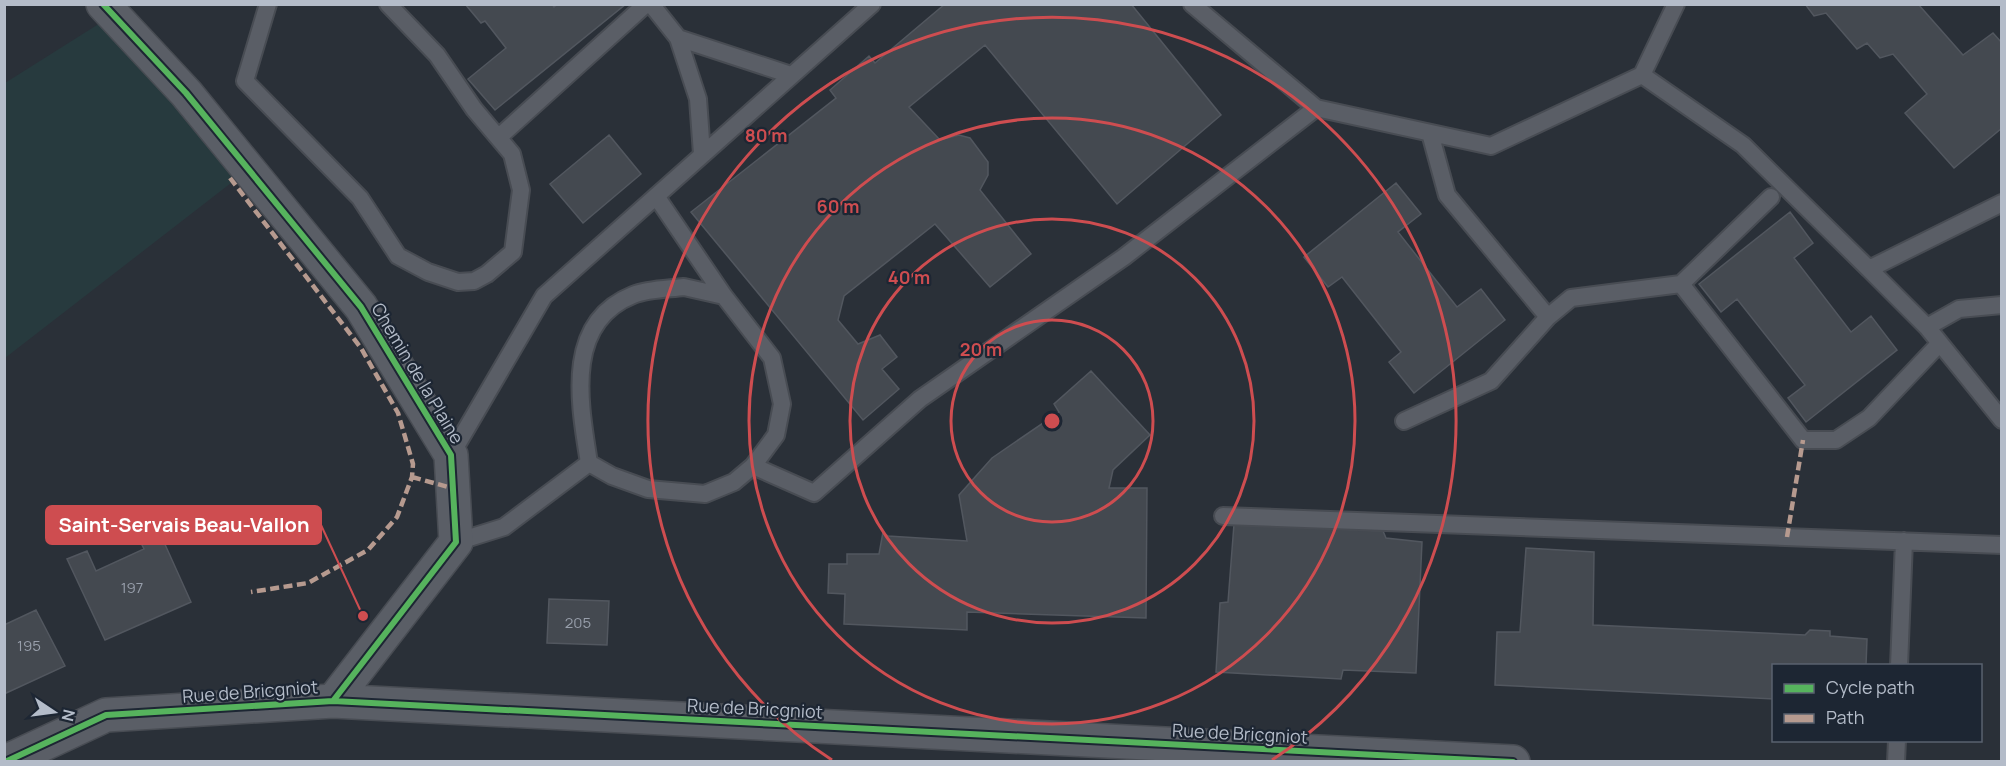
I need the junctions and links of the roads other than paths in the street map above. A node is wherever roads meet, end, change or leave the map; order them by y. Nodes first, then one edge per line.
1 (103, 4) edge
2 (268, 4) edge
3 (388, 4) edge
4 (646, 4) edge
5 (651, 4) edge
6 (872, 4) edge
7 (1192, 4) edge
8 (1676, 4) edge
9 (678, 38) junction
10 (791, 75) junction
11 (1642, 75) junction
12 (1316, 108) junction
13 (1430, 133) junction
14 (500, 136) junction
15 (702, 154) junction
16 (656, 196) junction
17 (1771, 197) dead end
18 (2001, 203) edge
19 (1869, 269) junction
20 (1681, 284) junction
21 (724, 296) junction
22 (2001, 305) edge
23 (1548, 317) junction
24 (1928, 327) junction
25 (1940, 343) junction
26 (2001, 420) edge
27 (1404, 421) dead end
28 (451, 455) junction
29 (590, 463) junction
30 (753, 466) junction
31 (1223, 516) dead end
32 (1904, 541) junction
33 (456, 542) junction
34 (2001, 545) edge
35 (1899, 664) edge
36 (333, 701) junction
37 (1897, 742) edge
38 (5, 762) edge
39 (1513, 762) edge
40 (1896, 762) edge

1 - 28 street, Chemin de la Plaine
2 - 14 lane
3 - 14 lane
4 - 14 lane
5 - 9 lane
6 - 10 lane
7 - 12 lane
8 - 11 lane
9 - 10 lane
9 - 15 lane
10 - 15 lane
11 - 13 lane
11 - 19 lane
12 - 13 lane
12 - 30 lane
13 - 23 lane
15 - 16 lane
16 - 21 lane
16 - 28 lane
17 - 20 lane
18 - 19 lane
19 - 24 lane
20 - 23 lane
20 - 25 lane
21 - 29 lane
21 - 30 lane
22 - 24 lane
23 - 27 lane
24 - 25 lane
25 - 26 lane
28 - 33 street, Chemin de la Plaine
29 - 30 lane
29 - 33 lane
31 - 32 lane
32 - 34 lane
32 - 35 lane
33 - 36 street
36 - 38 street, Rue de Bricgniot
36 - 39 street, Rue de Bricgniot
37 - 40 lane

